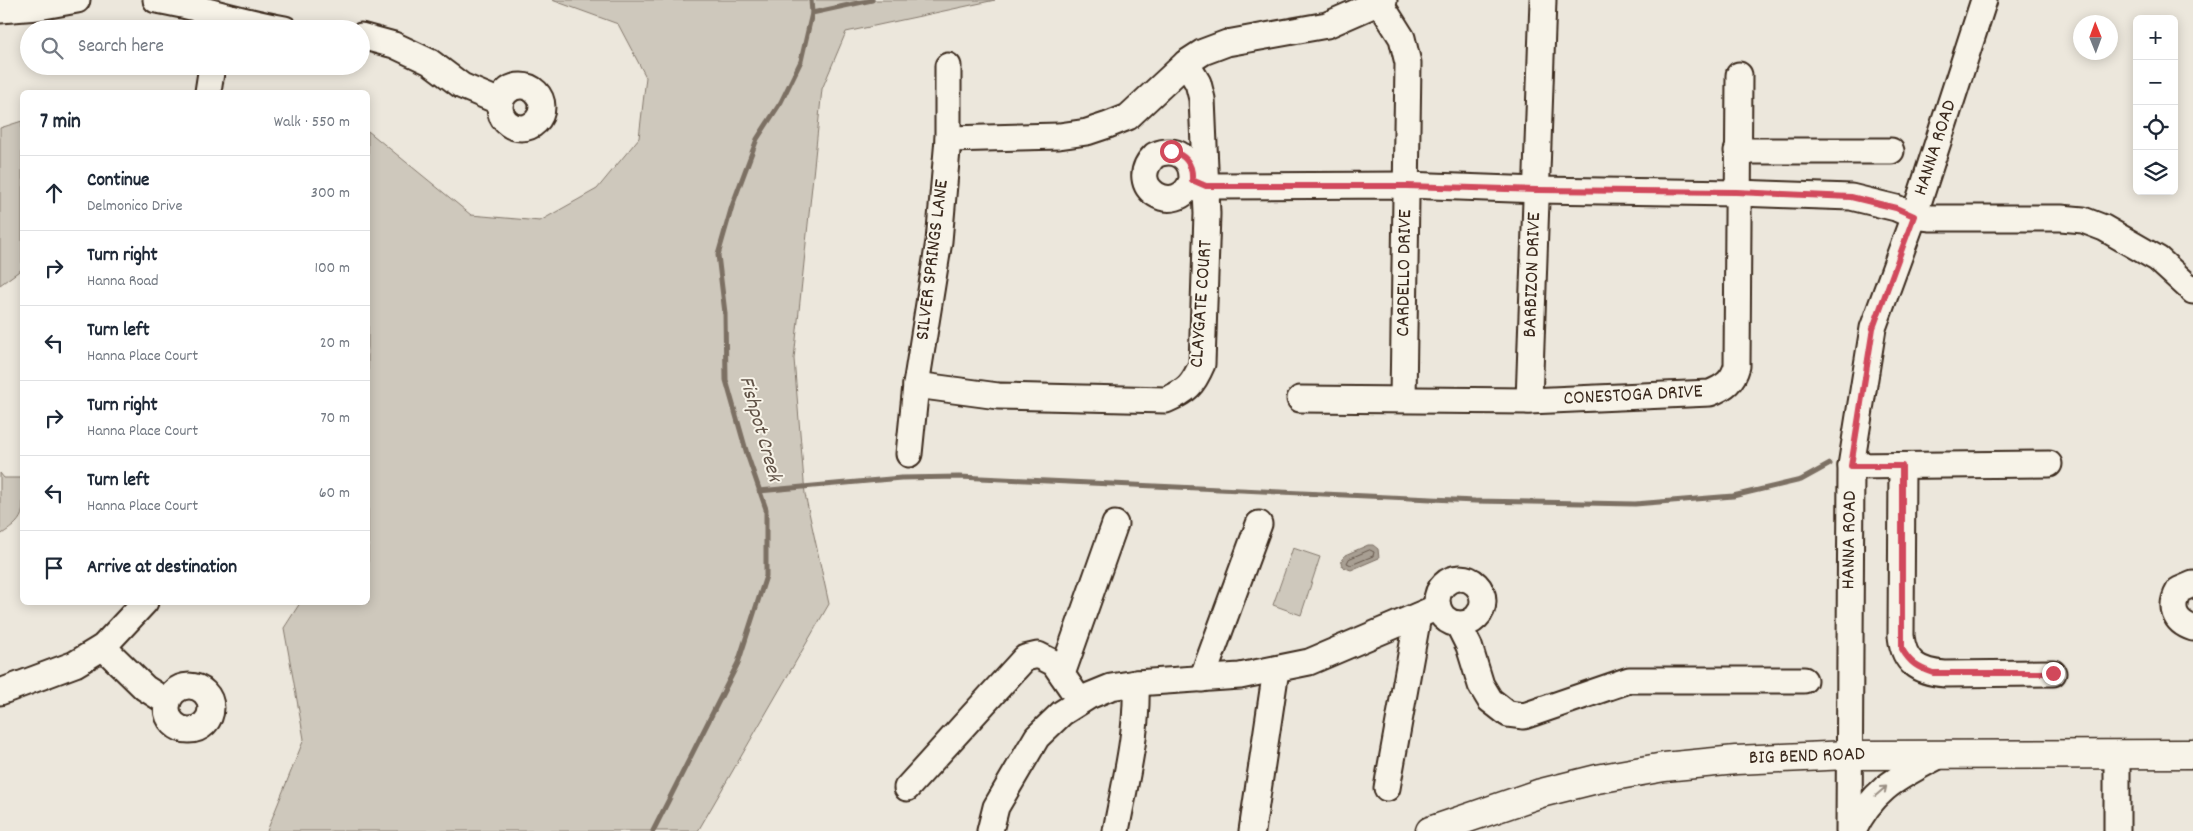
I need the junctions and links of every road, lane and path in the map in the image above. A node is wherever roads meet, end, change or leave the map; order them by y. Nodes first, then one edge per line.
1 (77, 0) edge
2 (156, 0) edge
3 (1543, 0) edge
4 (1984, 0) edge
5 (1382, 1) edge
6 (0, 10) edge
7 (225, 14) edge
8 (244, 20) edge
9 (370, 38) edge
10 (1186, 64) junction
11 (948, 66) dead end
12 (211, 75) edge
13 (1738, 76) dead end
14 (208, 90) edge
15 (500, 102) dead end
16 (948, 139) junction
17 (1737, 151) junction
18 (1891, 151) dead end
19 (1199, 183) junction
20 (1406, 186) junction
21 (1537, 190) junction
22 (1736, 192) junction
23 (1914, 216) junction
24 (2193, 292) edge
25 (916, 385) junction
26 (1300, 399) dead end
27 (1403, 399) junction
28 (1529, 401) junction
29 (909, 454) dead end
30 (2049, 464) dead end
31 (1851, 466) junction
32 (1902, 466) junction
33 (1115, 524) dead end
34 (1259, 524) dead end
35 (2193, 584) edge
36 (142, 605) edge
37 (1428, 612) junction
38 (1458, 624) junction
39 (2193, 628) edge
40 (103, 647) junction
41 (1276, 670) junction
42 (2053, 673) dead end
43 (1062, 674) junction
44 (1202, 679) junction
45 (1804, 680) dead end
46 (1136, 683) junction
47 (0, 692) edge
48 (1080, 701) junction
49 (167, 702) dead end
50 (2117, 754) junction
51 (2193, 754) edge
52 (1848, 755) junction
53 (1940, 755) junction
54 (907, 788) dead end
55 (1387, 788) dead end
56 (990, 831) edge
57 (1116, 831) edge
58 (1252, 831) edge
59 (1430, 831) edge
60 (1849, 831) edge
61 (1854, 831) edge
62 (2117, 831) edge

1 - 6 street
2 - 7 street
3 - 21 street, BARBIZON DRIVE
4 - 23 street, HANNA ROAD
5 - 10 street
5 - 20 street, CARDELLO DRIVE
7 - 8 street
9 - 15 street
10 - 16 street
10 - 19 street, CLAYGATE COURT
11 - 16 street, SILVER SPRINGS LANE
12 - 14 street
13 - 17 street, CONESTOGA DRIVE
16 - 25 street, SILVER SPRINGS LANE
17 - 18 street
17 - 22 street, CONESTOGA DRIVE
19 - 20 street
19 - 25 street, CLAYGATE COURT
20 - 21 street
20 - 27 street, CARDELLO DRIVE
21 - 22 street
21 - 28 street, BARBIZON DRIVE
22 - 23 street
22 - 28 street, CONESTOGA DRIVE
23 - 24 street
23 - 31 street, HANNA ROAD
25 - 29 street, SILVER SPRINGS LANE
26 - 27 street, CONESTOGA DRIVE
27 - 28 street, CONESTOGA DRIVE
30 - 32 street
31 - 32 street
31 - 52 street, HANNA ROAD
32 - 42 street
33 - 43 street
34 - 44 street
35 - 39 street
36 - 40 street
37 - 38 street
37 - 38 street
37 - 41 street
37 - 55 street
38 - 45 street
40 - 47 street
40 - 49 street
41 - 44 street
41 - 58 street
43 - 48 street
43 - 54 street
44 - 46 street
46 - 48 street
46 - 57 street
48 - 56 street
50 - 51 main road, BIG BEND ROAD
50 - 53 main road, BIG BEND ROAD
50 - 62 street
52 - 53 main road, BIG BEND ROAD
52 - 59 main road, BIG BEND ROAD
52 - 60 street, HANNA ROAD
61 -> 53 street

